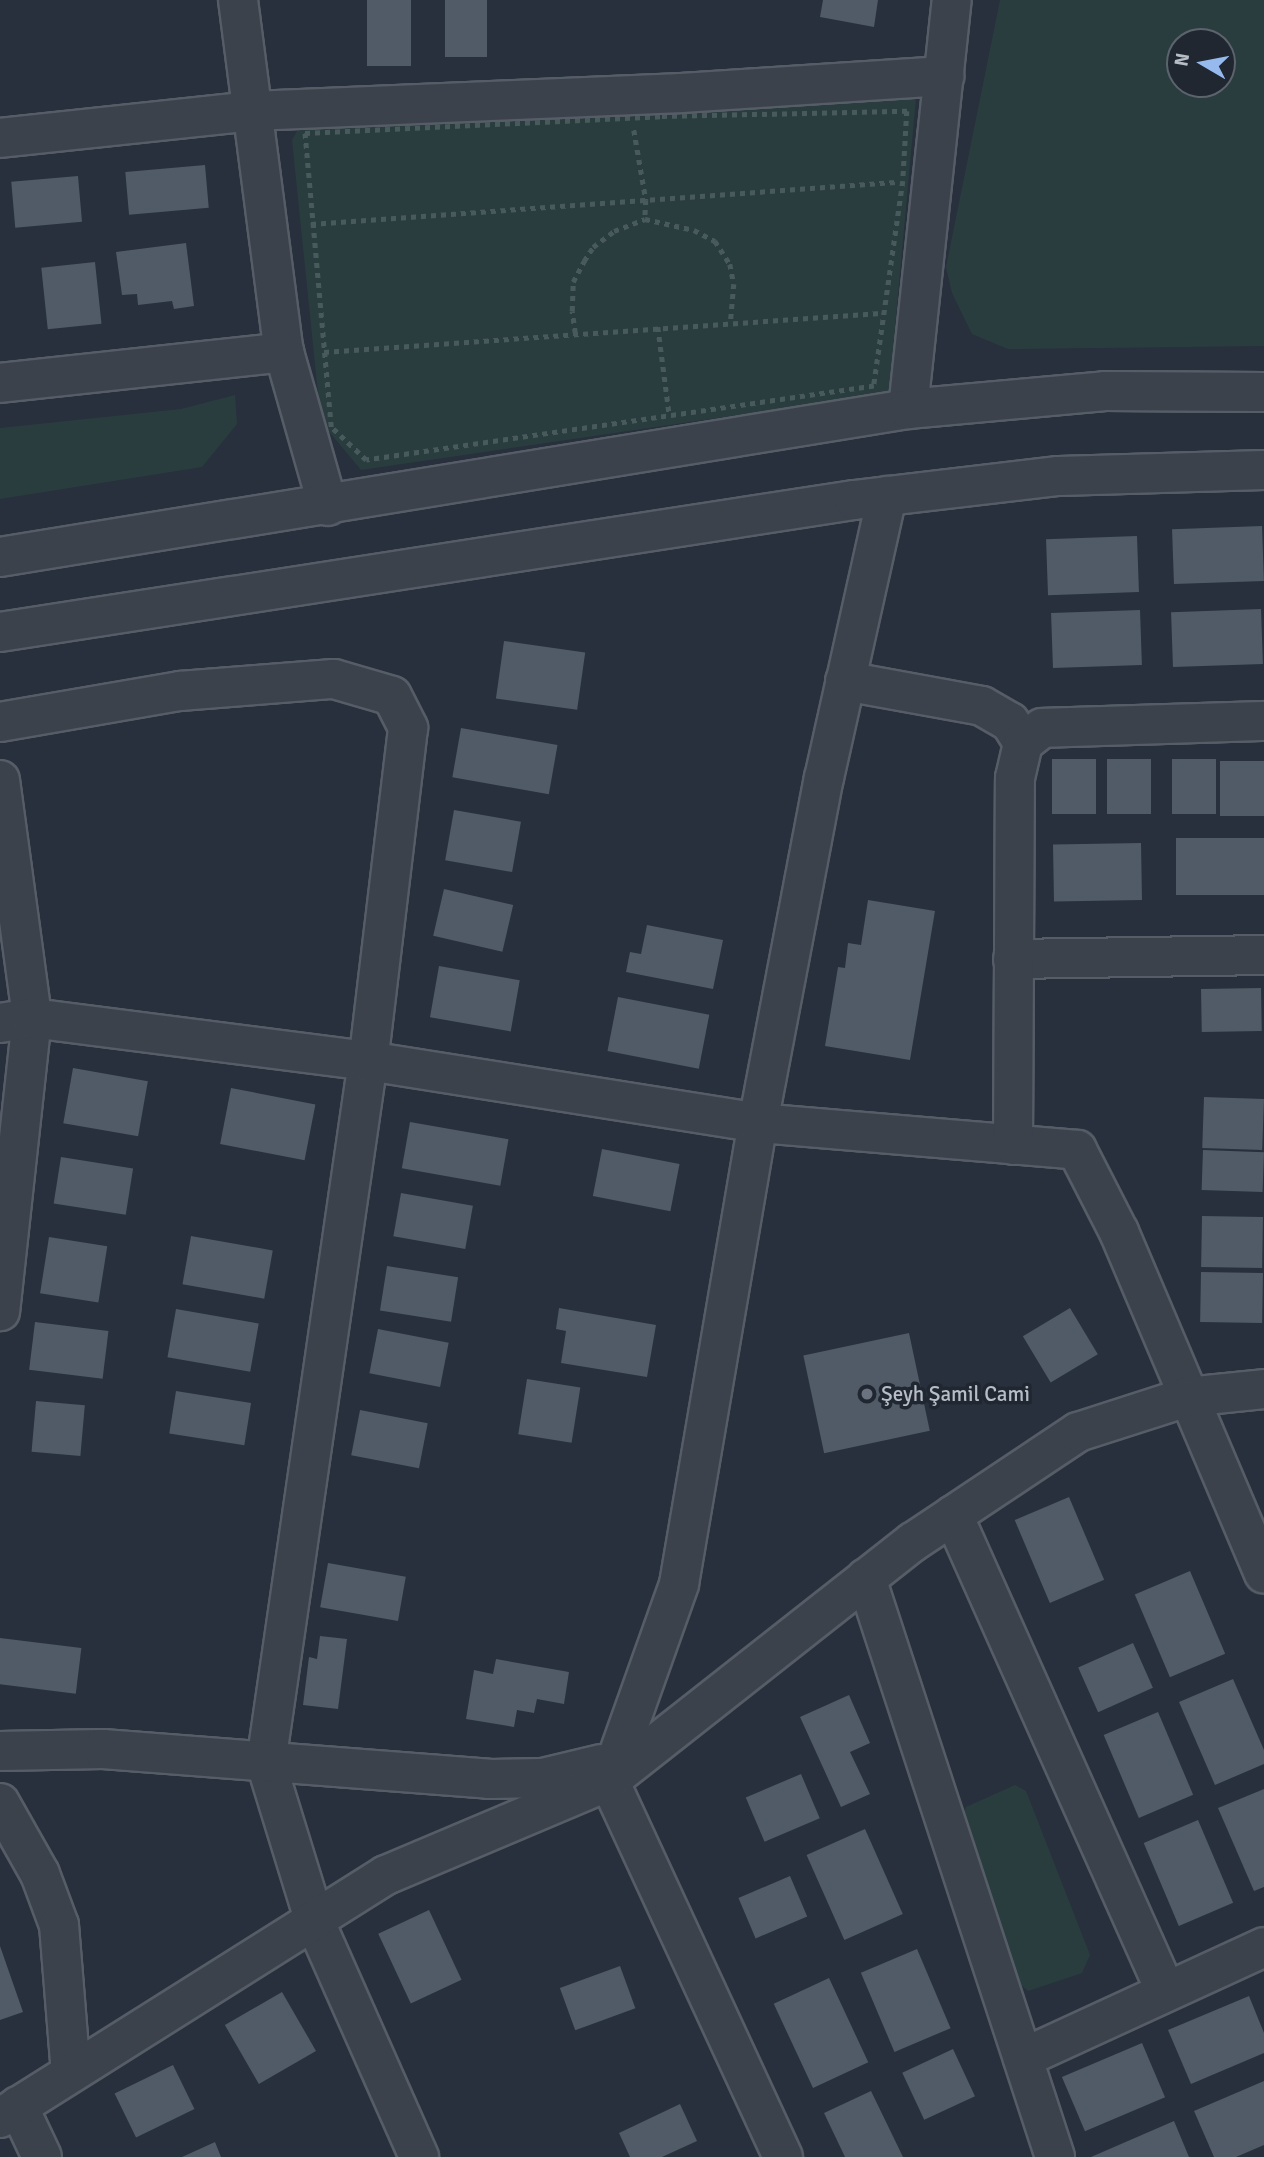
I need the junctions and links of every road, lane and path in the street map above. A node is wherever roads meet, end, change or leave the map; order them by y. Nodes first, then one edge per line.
1 (238, 0) edge
2 (952, 0) edge
3 (944, 76) junction
4 (631, 106) junction
5 (253, 111) junction
6 (0, 138) edge
7 (918, 181) junction
8 (646, 200) junction
9 (645, 219) junction
10 (311, 224) junction
11 (268, 228) junction
12 (901, 312) junction
13 (731, 321) junction
14 (658, 327) junction
15 (575, 333) junction
16 (284, 352) junction
17 (325, 352) junction
18 (0, 383) edge
19 (1264, 392) edge
20 (908, 409) junction
21 (672, 431) junction
22 (1264, 470) edge
23 (887, 496) junction
24 (328, 506) junction
25 (0, 557) edge
26 (0, 632) edge
27 (845, 681) junction
28 (0, 722) edge
29 (1264, 722) edge
30 (1023, 743) junction
31 (0, 780) edge
32 (1264, 955) edge
33 (1013, 959) junction
34 (16, 1020) edge
35 (368, 1061) junction
36 (758, 1124) junction
37 (1013, 1145) junction
38 (0, 1311) edge
39 (1264, 1389) edge
40 (1187, 1397) junction
41 (953, 1515) junction
42 (1264, 1573) edge
43 (866, 1578) junction
44 (0, 1751) edge
45 (266, 1763) junction
46 (613, 1771) junction
47 (0, 1803) edge
48 (315, 1922) junction
49 (1264, 1947) edge
50 (1166, 1992) junction
51 (1023, 2058) junction
52 (71, 2073) junction
53 (9, 2112) edge
54 (42, 2157) edge
55 (419, 2157) edge
56 (783, 2157) edge
57 (1055, 2157) edge

1 - 5 street
2 - 3 street
3 - 4 street
3 - 7 street
4 - 5 street
4 - 7 path
4 - 8 path
4 - 10 path
5 - 6 street
5 - 11 street
7 - 8 path
7 - 12 street
7 - 12 path
8 - 9 path
8 - 10 path
9 - 13 path
9 - 15 path
10 - 11 path
10 - 17 path
11 - 16 street
12 - 13 path
12 - 20 street
13 - 14 path
14 - 15 path
14 - 21 path
15 - 17 path
16 - 17 path
16 - 18 street
16 - 24 street
17 - 21 path
19 - 20 street
20 - 21 street
21 - 24 street
22 - 23 street
23 - 26 street
23 - 27 street
24 - 25 street
27 - 30 street
27 - 36 street
28 - 35 street
29 - 30 street
30 - 33 street
31 - 34 street
32 - 33 street
33 - 37 street
34 - 35 street
34 - 38 street
35 - 36 street
35 - 45 street
36 - 37 street
36 - 46 street
37 - 40 street
39 - 40 street
40 - 41 street
40 - 42 street
41 - 43 street
41 - 50 street
43 - 46 street
43 - 51 street
44 - 45 street
45 - 46 street
45 - 48 street
46 - 48 street
46 - 56 street
47 - 52 street
48 - 52 street
48 - 55 street
49 - 50 street
50 - 51 street
51 - 57 street
52 - 53 street
53 - 54 street

